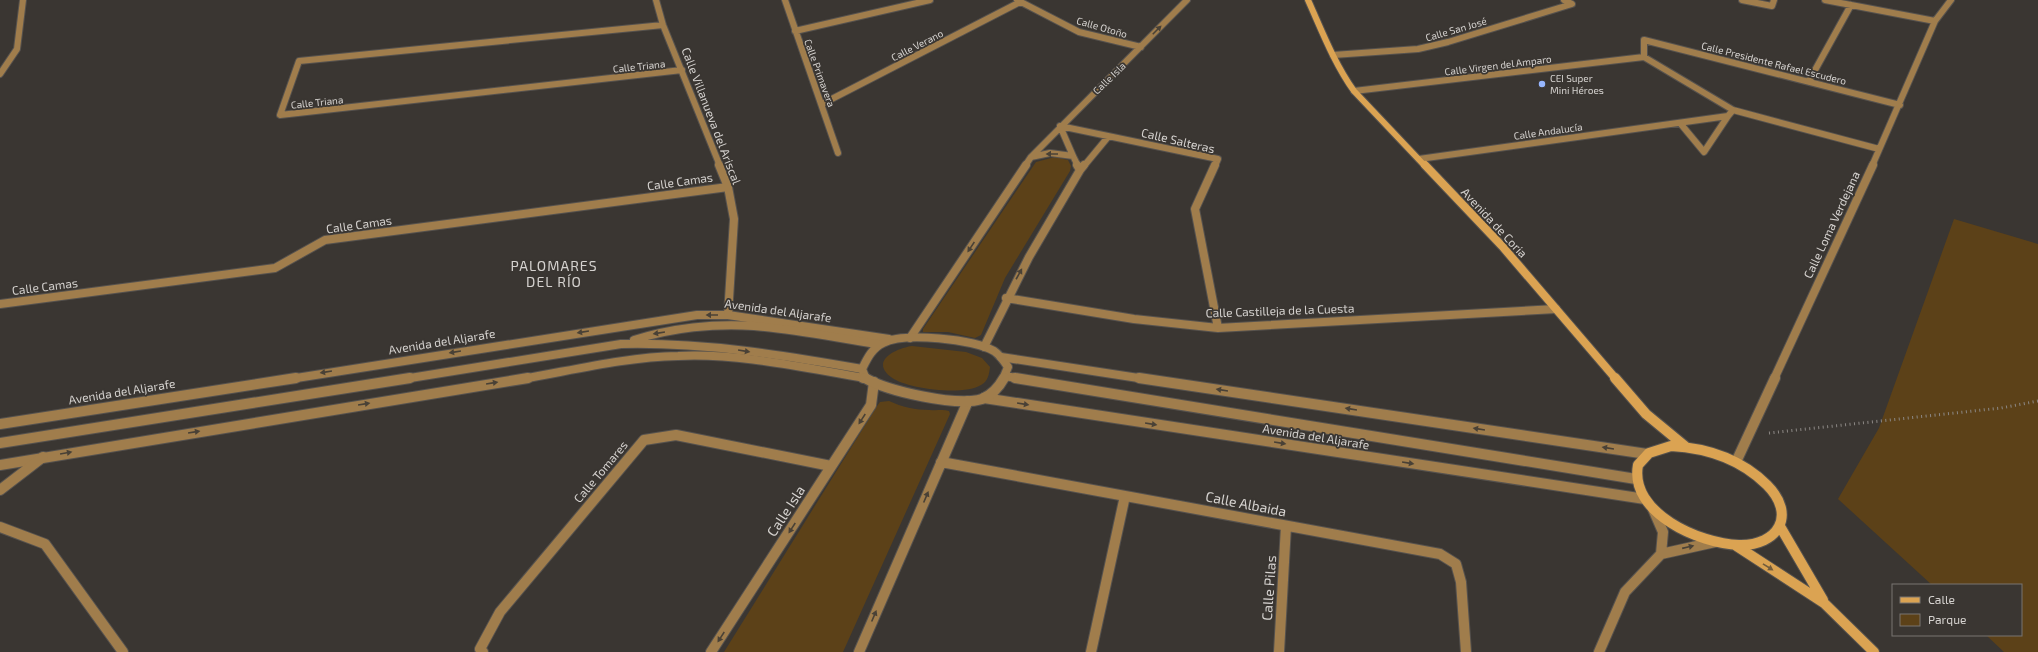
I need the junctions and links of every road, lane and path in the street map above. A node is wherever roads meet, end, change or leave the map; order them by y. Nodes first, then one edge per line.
1 (23, 0) edge
2 (656, 0) edge
3 (785, 0) edge
4 (930, 0) edge
5 (1187, 0) edge
6 (1308, 0) edge
7 (1564, 0) edge
8 (1742, 0) edge
9 (1774, 0) edge
10 (1825, 0) edge
11 (1951, 0) edge
12 (1019, 1) edge
13 (1851, 5) junction
14 (1935, 22) junction
15 (663, 25) junction
16 (795, 31) junction
17 (1141, 47) junction
18 (1333, 56) junction
19 (1644, 57) junction
20 (682, 70) junction
21 (0, 74) edge
22 (1809, 81) junction
23 (1354, 92) junction
24 (822, 104) junction
25 (1900, 105) junction
26 (1732, 110) junction
27 (1728, 116) junction
28 (1680, 124) junction
29 (1060, 126) junction
30 (1108, 136) junction
31 (1879, 148) junction
32 (838, 153) dead end
33 (1073, 156) junction
34 (1031, 157) junction
35 (1419, 159) junction
36 (1080, 170) junction
37 (728, 187) junction
38 (1006, 298) junction
39 (0, 304) edge
40 (1556, 309) junction
41 (728, 315) junction
42 (1218, 328) junction
43 (910, 338) junction
44 (889, 339) junction
45 (621, 344) junction
46 (878, 344) junction
47 (984, 347) junction
48 (1001, 356) junction
49 (1005, 376) junction
50 (867, 377) junction
51 (984, 398) junction
52 (2038, 400) edge
53 (968, 401) junction
54 (0, 424) edge
55 (1748, 435) junction
56 (0, 443) edge
57 (1686, 447) junction
58 (1647, 454) junction
59 (43, 457) junction
60 (941, 462) junction
61 (1736, 462) junction
62 (0, 465) edge
63 (832, 466) junction
64 (1636, 479) junction
65 (0, 490) edge
66 (1125, 496) junction
67 (1645, 499) junction
68 (1653, 509) junction
69 (1286, 526) junction
70 (0, 528) edge
71 (1781, 528) junction
72 (1715, 542) junction
73 (1735, 545) junction
74 (1661, 554) junction
75 (1824, 603) junction
76 (123, 652) edge
77 (483, 652) edge
78 (711, 652) edge
79 (859, 652) edge
80 (1091, 652) edge
81 (1279, 652) edge
82 (1466, 652) edge
83 (1600, 652) edge
84 (1874, 652) edge

1 - 21 street
2 - 15 street, Calle Villanueva del Ariscal
3 - 16 street, Calle Primavera
4 - 16 street
17 -> 5 street, Calle Isla
6 - 18 main road, Avenida de Coria
7 - 18 street, Calle San José
8 - 9 street
10 - 13 street
11 - 14 street, Calle Loma Verdejana
12 - 17 street, Calle Otoño
12 - 24 street, Calle Verano
13 - 14 street
13 - 22 street
14 - 25 street, Calle Loma Verdejana
15 - 20 street, Calle Villanueva del Ariscal
15 - 20 street, Calle Triana
16 - 24 street, Calle Primavera
17 - 29 street, Calle Isla
18 - 23 main road, Avenida de Coria
19 - 22 street, Calle Presidente Rafael Escudero
19 - 23 street, Calle Virgen del Amparo
19 - 26 street
20 - 37 street, Calle Villanueva del Ariscal
22 - 25 street, Calle Presidente Rafael Escudero
23 - 35 main road, Avenida de Coria
24 - 32 street, Calle Primavera
25 - 31 street, Calle Loma Verdejana
26 - 27 street
26 - 31 street
27 - 28 street, Calle Andalucía
27 - 28 street
28 - 35 street, Calle Andalucía
29 - 30 street, Calle Salteras
29 - 33 street
29 - 34 street, Calle Isla
30 - 36 street
30 - 42 street, Calle Salteras
31 - 55 street, Calle Loma Verdejana
33 -> 34 street
33 - 36 street
34 -> 43 street, Calle Isla
35 - 40 main road, Avenida de Coria
38 -> 36 street
37 - 39 street, Calle Camas
37 - 41 street, Calle Villanueva del Ariscal
38 - 42 street, Calle Castilleja de la Cuesta
38 - 47 street
40 - 42 street, Calle Castilleja de la Cuesta
40 - 57 main road, Avenida de Coria
41 - 44 street, Avenida del Aljarafe
41 -> 54 street, Avenida del Aljarafe
43 - 44 street, Avenida del Aljarafe
43 - 47 street, Avenida del Aljarafe
44 - 46 street, Avenida del Aljarafe
46 -> 45 street, Avenida del Aljarafe
45 -> 50 street, Avenida del Aljarafe
45 - 56 street, Avenida del Aljarafe
46 - 50 street, Avenida del Aljarafe
47 - 48 street, Avenida del Aljarafe
48 - 49 street
58 -> 48 street, Avenida del Aljarafe
49 - 51 street, Avenida del Aljarafe
49 - 64 street, Avenida del Aljarafe
50 - 53 street, Avenida del Aljarafe
59 -> 50 street, Avenida del Aljarafe
50 -> 63 street, Calle Isla
51 - 53 street, Avenida del Aljarafe
51 -> 67 street, Avenida del Aljarafe
52 - 55 path
53 - 60 street
55 - 61 street, Calle Loma Verdejana
57 - 58 main road
57 - 61 main road
58 - 64 main road
59 - 62 street, Avenida del Aljarafe
59 - 65 street
60 - 66 street, Calle Albaida
79 -> 60 street
61 - 71 main road
63 - 77 street, Calle Tomares
63 -> 78 street, Calle Isla
64 - 67 main road
66 - 69 street, Calle Albaida
66 - 80 street
67 - 68 main road
68 - 72 main road
68 - 74 street
69 - 81 street, Calle Pilas
69 - 82 street, Calle Albaida
70 - 76 street
71 - 73 main road
71 - 75 main road
72 - 73 main road
74 -> 72 street
73 -> 75 main road
74 - 83 street
75 - 84 main road

